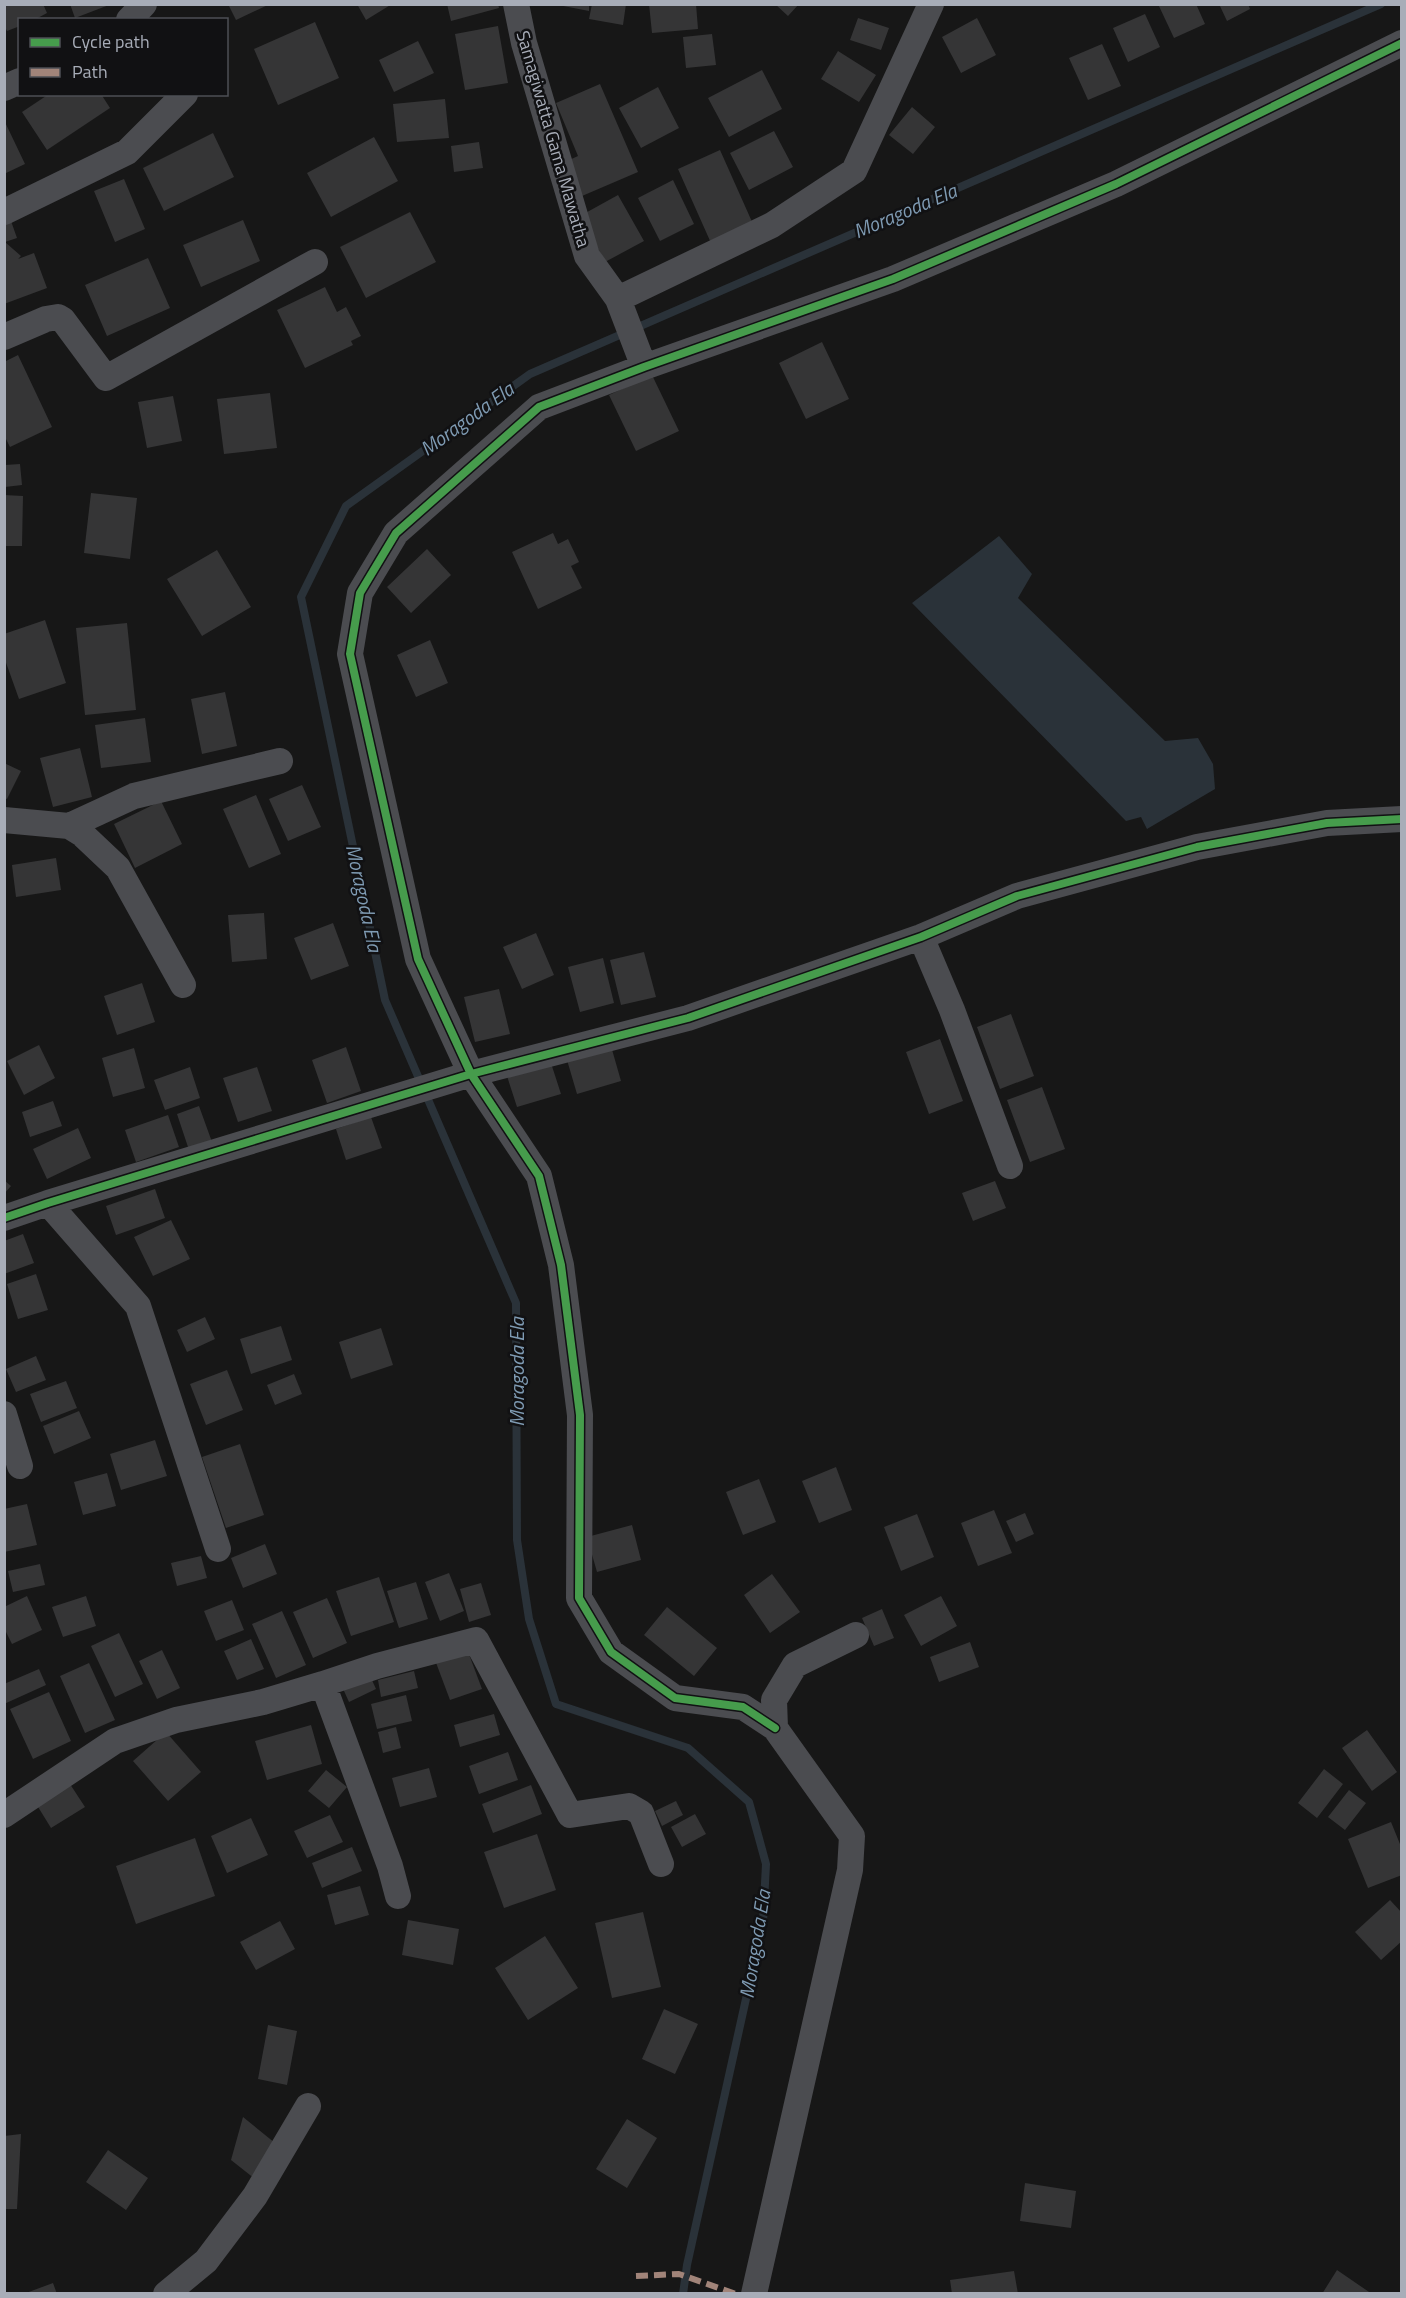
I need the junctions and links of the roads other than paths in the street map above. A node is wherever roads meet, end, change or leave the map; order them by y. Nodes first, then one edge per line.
1 (144, 4) edge
2 (516, 4) edge
3 (931, 4) edge
4 (131, 18) edge
5 (1401, 43) edge
6 (18, 82) edge
7 (4, 88) edge
8 (183, 96) edge
9 (4, 212) edge
10 (315, 262) dead end
11 (618, 299) junction
12 (4, 337) edge
13 (644, 367) junction
14 (280, 761) dead end
15 (1401, 819) edge
16 (4, 820) edge
17 (69, 826) junction
18 (921, 937) junction
19 (183, 985) dead end
20 (471, 1074) junction
21 (1010, 1166) dead end
22 (48, 1203) junction
23 (4, 1218) edge
24 (4, 1414) edge
25 (20, 1466) dead end
26 (218, 1550) dead end
27 (856, 1635) dead end
28 (324, 1684) junction
29 (775, 1728) junction
30 (4, 1815) edge
31 (661, 1864) dead end
32 (398, 1896) dead end
33 (308, 2106) dead end
34 (166, 2294) edge
35 (754, 2294) edge

1 - 4 street
2 - 11 street, Samagiwatta Gama Mawatha
3 - 11 street
5 - 13 street
6 - 7 street
8 - 9 street
10 - 12 street
11 - 13 street, Samagiwatta Gama Mawatha
13 - 20 street
14 - 17 street
15 - 18 street
16 - 17 street
17 - 19 street
18 - 20 street
18 - 21 street
20 - 22 street
20 - 29 street
22 - 23 street
22 - 26 street
24 - 25 street
27 - 29 street
28 - 30 street
28 - 31 street
28 - 32 street
29 - 35 street
33 - 34 street

